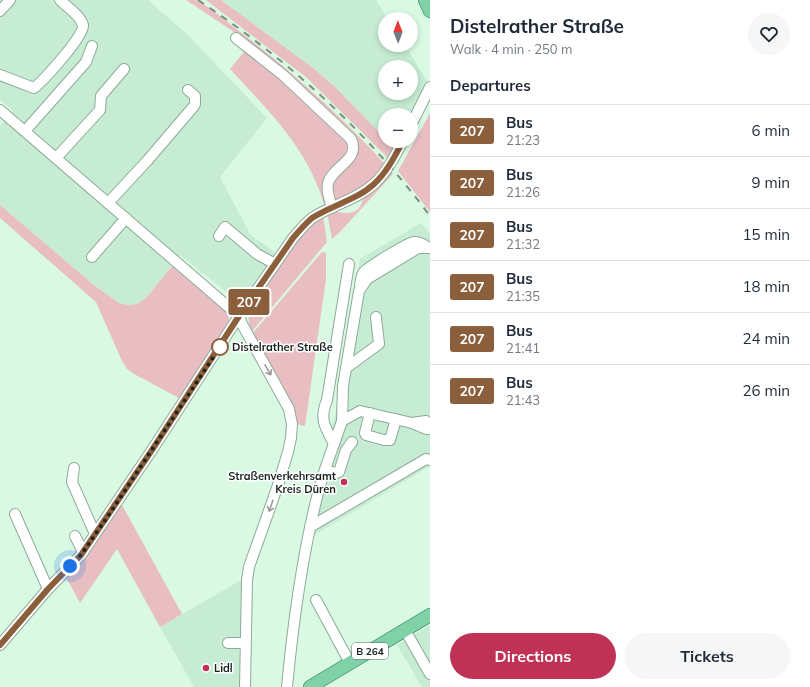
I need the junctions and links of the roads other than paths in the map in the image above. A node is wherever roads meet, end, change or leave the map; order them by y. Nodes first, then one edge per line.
1 (10, 0) edge
2 (60, 0) edge
3 (425, 0) edge
4 (0, 11) edge
5 (430, 11) edge
6 (236, 38) dead end
7 (92, 46) dead end
8 (124, 69) dead end
9 (0, 76) edge
10 (430, 87) edge
11 (188, 90) dead end
12 (0, 110) edge
13 (418, 111) edge
14 (25, 131) junction
15 (399, 148) edge
16 (56, 158) junction
17 (108, 203) junction
18 (332, 208) junction
19 (126, 218) junction
20 (219, 236) dead end
21 (430, 248) edge
22 (92, 258) dead end
23 (275, 264) junction
24 (349, 264) dead end
25 (239, 316) junction
26 (376, 317) dead end
27 (346, 368) junction
28 (370, 413) junction
29 (396, 419) junction
30 (342, 421) junction
31 (428, 425) edge
32 (352, 442) dead end
33 (334, 444) junction
34 (430, 460) edge
35 (74, 468) dead end
36 (325, 470) junction
37 (15, 514) dead end
38 (310, 527) junction
39 (95, 534) junction
40 (75, 536) dead end
41 (83, 552) junction
42 (48, 589) junction
43 (316, 600) dead end
44 (430, 615) edge
45 (405, 630) junction
46 (228, 643) dead end
47 (245, 643) junction
48 (0, 645) edge
49 (350, 663) junction
50 (430, 674) edge
51 (245, 687) edge
52 (287, 687) edge
53 (310, 687) edge

1 - 4 street
2 - 9 street
3 - 5 main road
6 - 18 street
7 - 14 street
8 - 16 street
10 - 13 street
11 - 17 street
12 - 14 street
14 - 16 street
15 - 18 street
16 - 17 street
17 - 19 street
18 - 23 street
19 - 22 street
19 - 25 street
20 - 23 street
21 - 27 street
23 - 25 street
24 - 33 street
25 - 39 street
25 -> 47 street
26 - 27 street
27 - 30 street
28 - 29 street
28 - 29 street
28 - 30 street
29 - 31 street
30 - 33 street
32 - 36 street
33 - 36 street
34 - 38 street
35 - 39 street
36 - 38 street
37 - 42 street
38 - 52 street
39 - 41 street
40 - 41 street
41 - 42 street
42 - 48 street
43 - 49 street
44 - 45 main road, B 264
45 - 49 main road, B 264
45 - 50 street
46 - 47 street
47 - 51 street
49 - 53 main road, B 264

